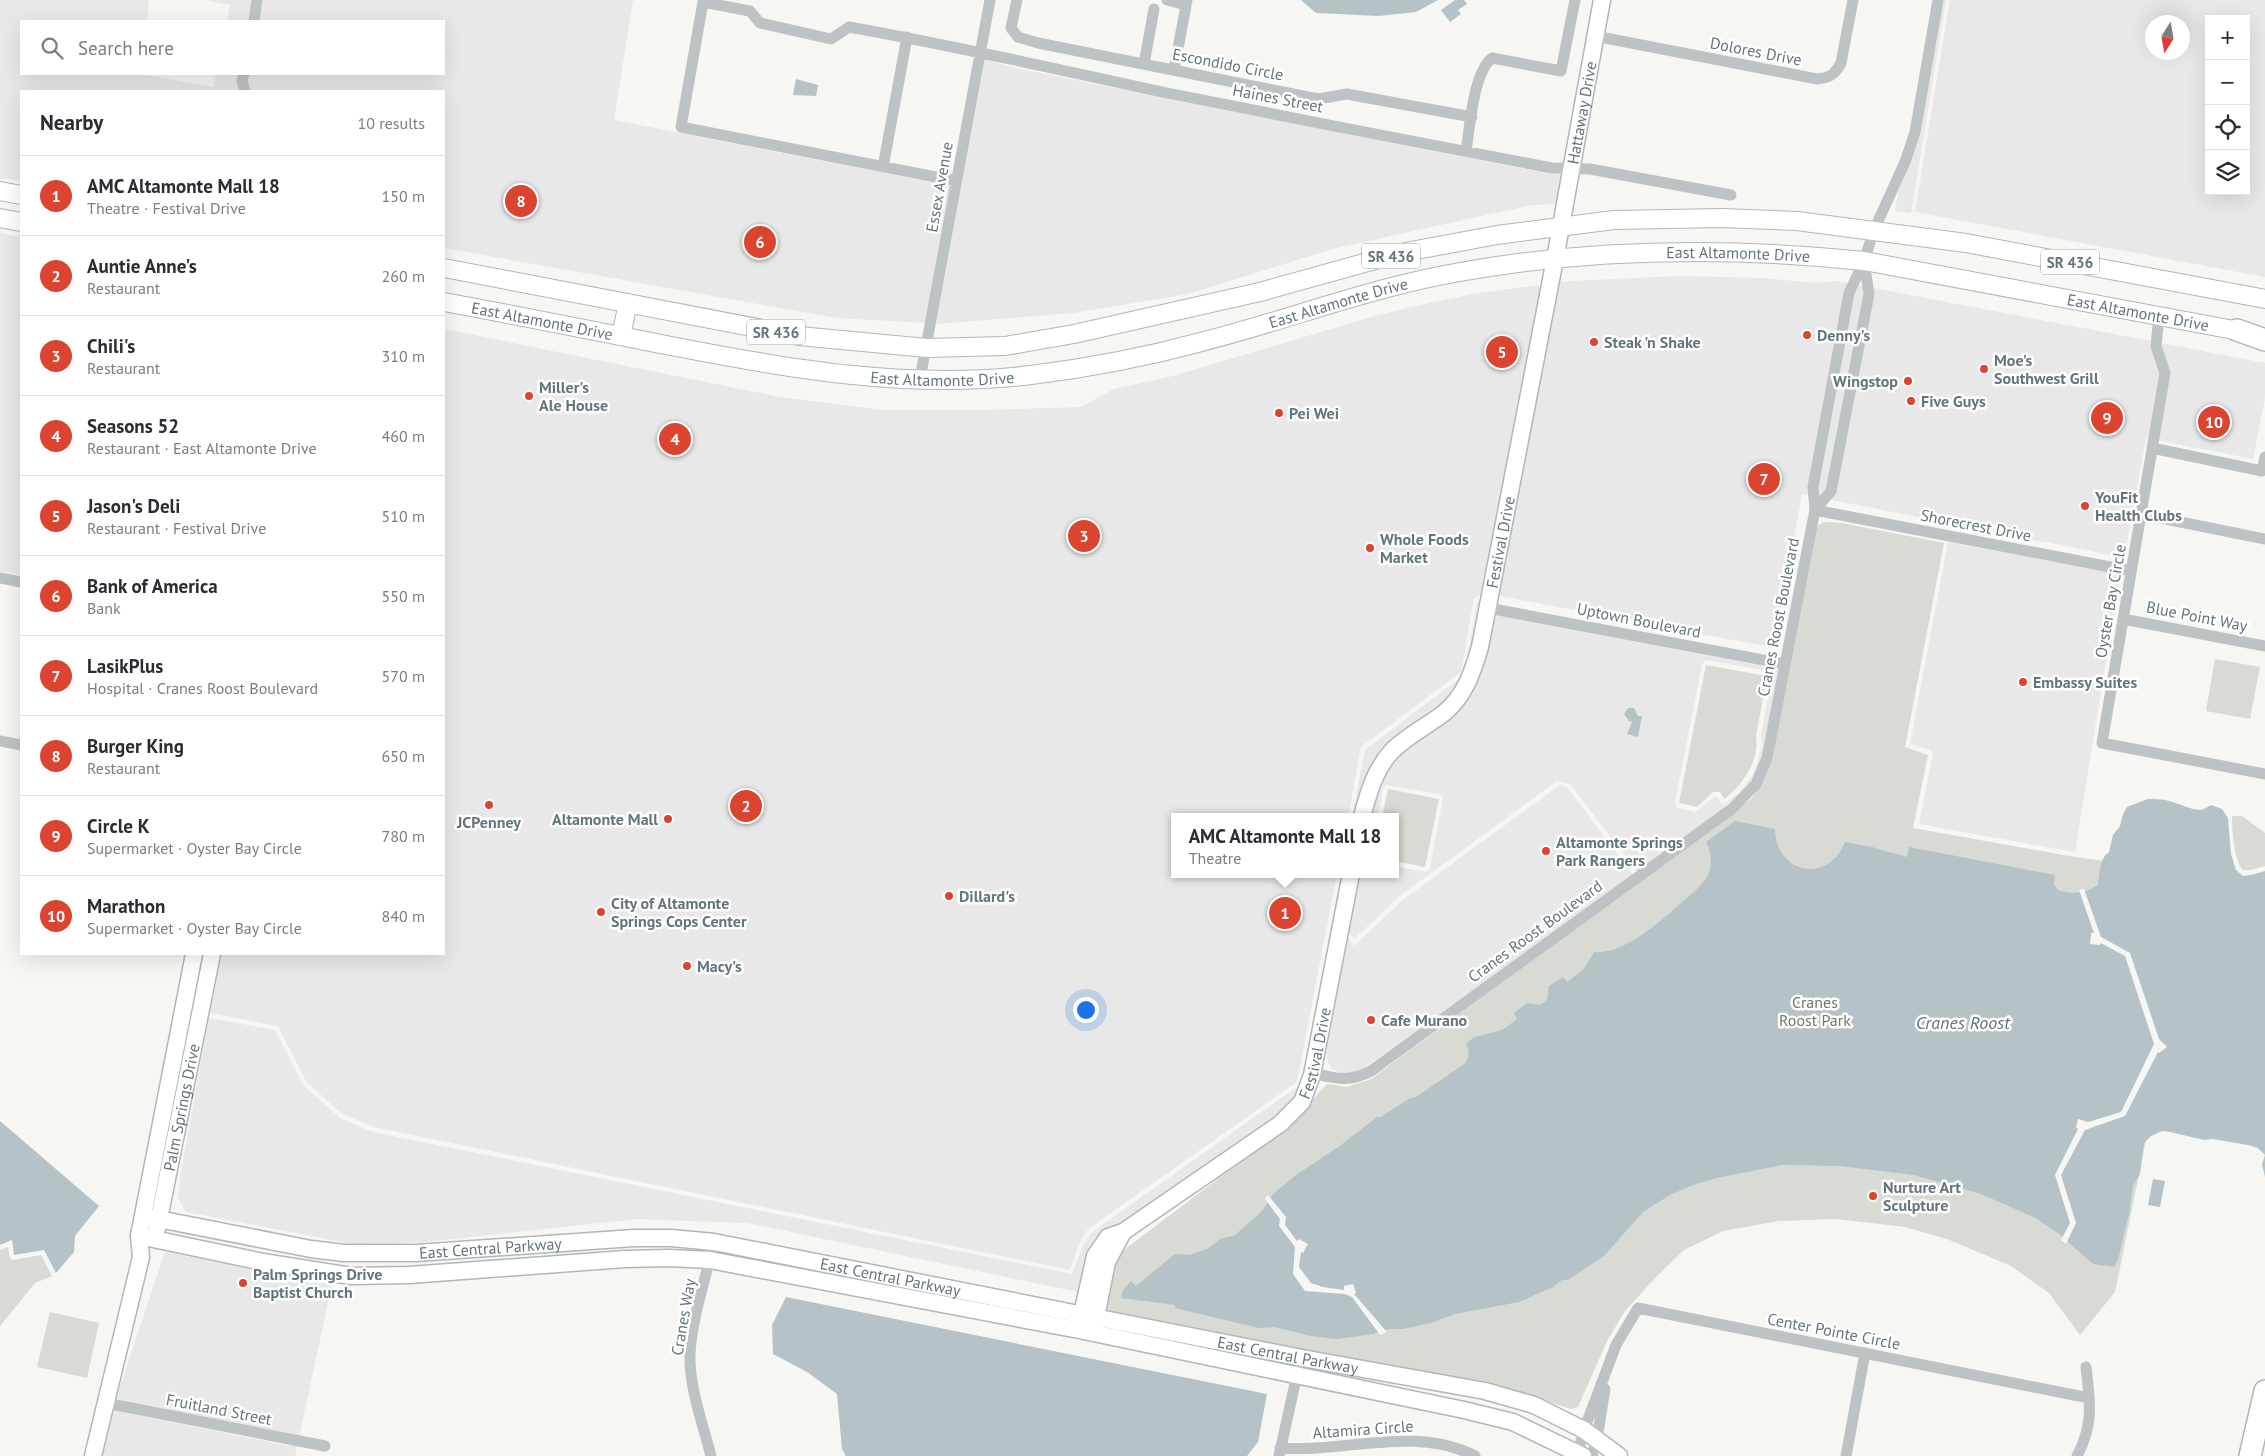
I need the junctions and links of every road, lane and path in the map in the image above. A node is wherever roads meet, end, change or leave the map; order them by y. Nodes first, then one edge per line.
1 (257, 0) edge
2 (990, 0) edge
3 (1017, 0) edge
4 (1167, 0) edge
5 (1575, 0) edge
6 (1602, 0) edge
7 (1853, 0) edge
8 (1938, 0) edge
9 (1186, 3) edge
10 (1154, 9) dead end
11 (254, 20) edge
12 (1595, 36) junction
13 (907, 37) junction
14 (981, 52) junction
15 (1144, 64) junction
16 (1174, 70) junction
17 (244, 75) edge
18 (245, 90) edge
19 (1472, 117) junction
20 (1466, 151) junction
21 (883, 167) junction
22 (1570, 169) junction
23 (956, 181) junction
24 (0, 191) edge
25 (20, 194) edge
26 (1731, 195) dead end
27 (0, 218) edge
28 (20, 222) edge
29 (1560, 226) junction
30 (1874, 230) junction
31 (1555, 259) junction
32 (1864, 261) junction
33 (445, 268) edge
34 (2265, 299) edge
35 (445, 302) edge
36 (628, 303) junction
37 (2159, 316) junction
38 (2237, 330) junction
39 (2265, 335) edge
40 (621, 336) junction
41 (2265, 340) edge
42 (927, 348) junction
43 (920, 379) junction
44 (2152, 448) junction
45 (2265, 457) edge
46 (1815, 510) junction
47 (2141, 514) junction
48 (2265, 539) edge
49 (2131, 571) junction
50 (0, 578) edge
51 (20, 582) edge
52 (1488, 608) junction
53 (2123, 619) junction
54 (2265, 646) edge
55 (1785, 664) junction
56 (0, 741) edge
57 (20, 745) edge
58 (2265, 774) edge
59 (1363, 813) edge
60 (1350, 878) edge
61 (194, 955) edge
62 (212, 955) edge
63 (1312, 1073) junction
64 (143, 1216) junction
65 (159, 1219) junction
66 (138, 1236) junction
67 (155, 1240) junction
68 (714, 1242) junction
69 (142, 1257) junction
70 (710, 1260) junction
71 (1089, 1315) junction
72 (1086, 1331) junction
73 (1865, 1353) junction
74 (1302, 1358) junction
75 (2086, 1367) dead end
76 (1608, 1368) junction
77 (1297, 1375) junction
78 (2265, 1391) edge
79 (2089, 1398) junction
80 (106, 1403) junction
81 (1591, 1434) junction
82 (325, 1446) dead end
83 (1280, 1452) edge
84 (1583, 1455) edge
85 (93, 1456) edge
86 (711, 1456) edge
87 (1475, 1456) edge
88 (1619, 1456) edge
89 (1846, 1456) edge
90 (2078, 1456) edge
91 (2250, 1456) edge

1 - 11 street
2 - 14 street, Essex Avenue
3 - 15 street, Escondido Circle
4 - 9 street
5 - 19 street
6 - 12 main road, Hattaway Drive
7 - 12 street, Dolores Drive
8 - 30 street, Cranes Roost Boulevard
9 - 16 street
10 - 15 street
12 - 22 main road, Hattaway Drive
13 - 14 street, Haines Street
13 - 21 street
13 - 21 street, Haines Street
14 - 20 street, Haines Street
14 - 23 street, Essex Avenue
15 - 16 street, Escondido Circle
16 - 19 street, Escondido Circle
17 - 18 street
19 - 20 street
20 - 22 street, Haines Street
21 - 23 street
22 - 26 street, Haines Street
22 - 29 main road, Hattaway Drive
23 - 42 street, Essex Avenue
24 - 25 main road
27 - 28 main road
29 - 30 main road, East Altamonte Drive / SR 436
29 - 31 main road, Festival Drive
29 - 42 main road, East Altamonte Drive / SR 436
30 - 32 street, Cranes Roost Boulevard
30 - 34 main road, East Altamonte Drive / SR 436
31 - 32 main road, East Altamonte Drive / SR 436
31 - 43 main road, East Altamonte Drive / SR 436
31 - 52 main road, Festival Drive
32 - 37 main road, East Altamonte Drive / SR 436
32 - 46 street, Cranes Roost Boulevard
32 - 46 street, Cranes Roost Boulevard
33 - 36 main road, SR 436
35 - 40 main road, East Altamonte Drive / SR 436
36 - 40 main road
36 - 42 main road, SR 436
37 - 38 main road, East Altamonte Drive / SR 436
37 - 44 street, Oyster Bay Circle
38 - 39 main road, SR 436
38 - 41 highway
40 - 43 main road, East Altamonte Drive / SR 436
42 - 43 street, Essex Avenue
44 - 45 street
44 - 47 street, Oyster Bay Circle
46 - 49 street, Shorecrest Drive
46 - 55 street, Cranes Roost Boulevard
47 - 48 street
47 - 49 street, Oyster Bay Circle
49 - 53 street, Oyster Bay Circle
50 - 51 street
52 - 55 street, Uptown Boulevard
52 - 59 main road, Festival Drive
53 - 54 street, Blue Point Way
53 - 58 street, Oyster Bay Circle
55 - 63 street, Cranes Roost Boulevard
56 - 57 street
60 - 63 main road, Festival Drive
61 - 64 main road, Palm Springs Drive
62 - 65 main road, Palm Springs Drive
63 - 71 main road, Festival Drive
64 - 65 main road, East Central Parkway
64 - 66 main road, Palm Springs Drive
65 - 67 main road, Palm Springs Drive
65 - 68 main road, East Central Parkway
66 - 67 main road, East Central Parkway
66 - 69 main road, Palm Springs Drive
67 - 69 main road, Palm Springs Drive
67 - 70 main road, East Central Parkway
68 - 70 street, Cranes Way
68 - 71 main road, East Central Parkway
69 - 80 main road, Palm Springs Drive
70 - 72 main road, East Central Parkway
70 - 86 street, Cranes Way
71 - 72 main road, Festival Drive
71 - 74 main road, East Central Parkway
72 - 77 main road, East Central Parkway
73 - 76 street, Center Pointe Circle
73 - 79 street, Center Pointe Circle
73 - 89 street
74 - 77 street, Altamira Circle
74 - 81 main road, East Central Parkway
75 - 79 street
76 - 81 street, Center Pointe Circle
76 - 81 street, Center Pointe Circle
77 - 83 street, Altamira Circle
77 - 84 main road, East Central Parkway
78 - 91 highway
79 - 90 street
80 - 82 street, Fruitland Street
80 - 85 main road, Palm Springs Drive
81 - 84 street
81 - 84 street
81 - 88 main road, East Central Parkway
83 - 87 street, Altamira Circle

